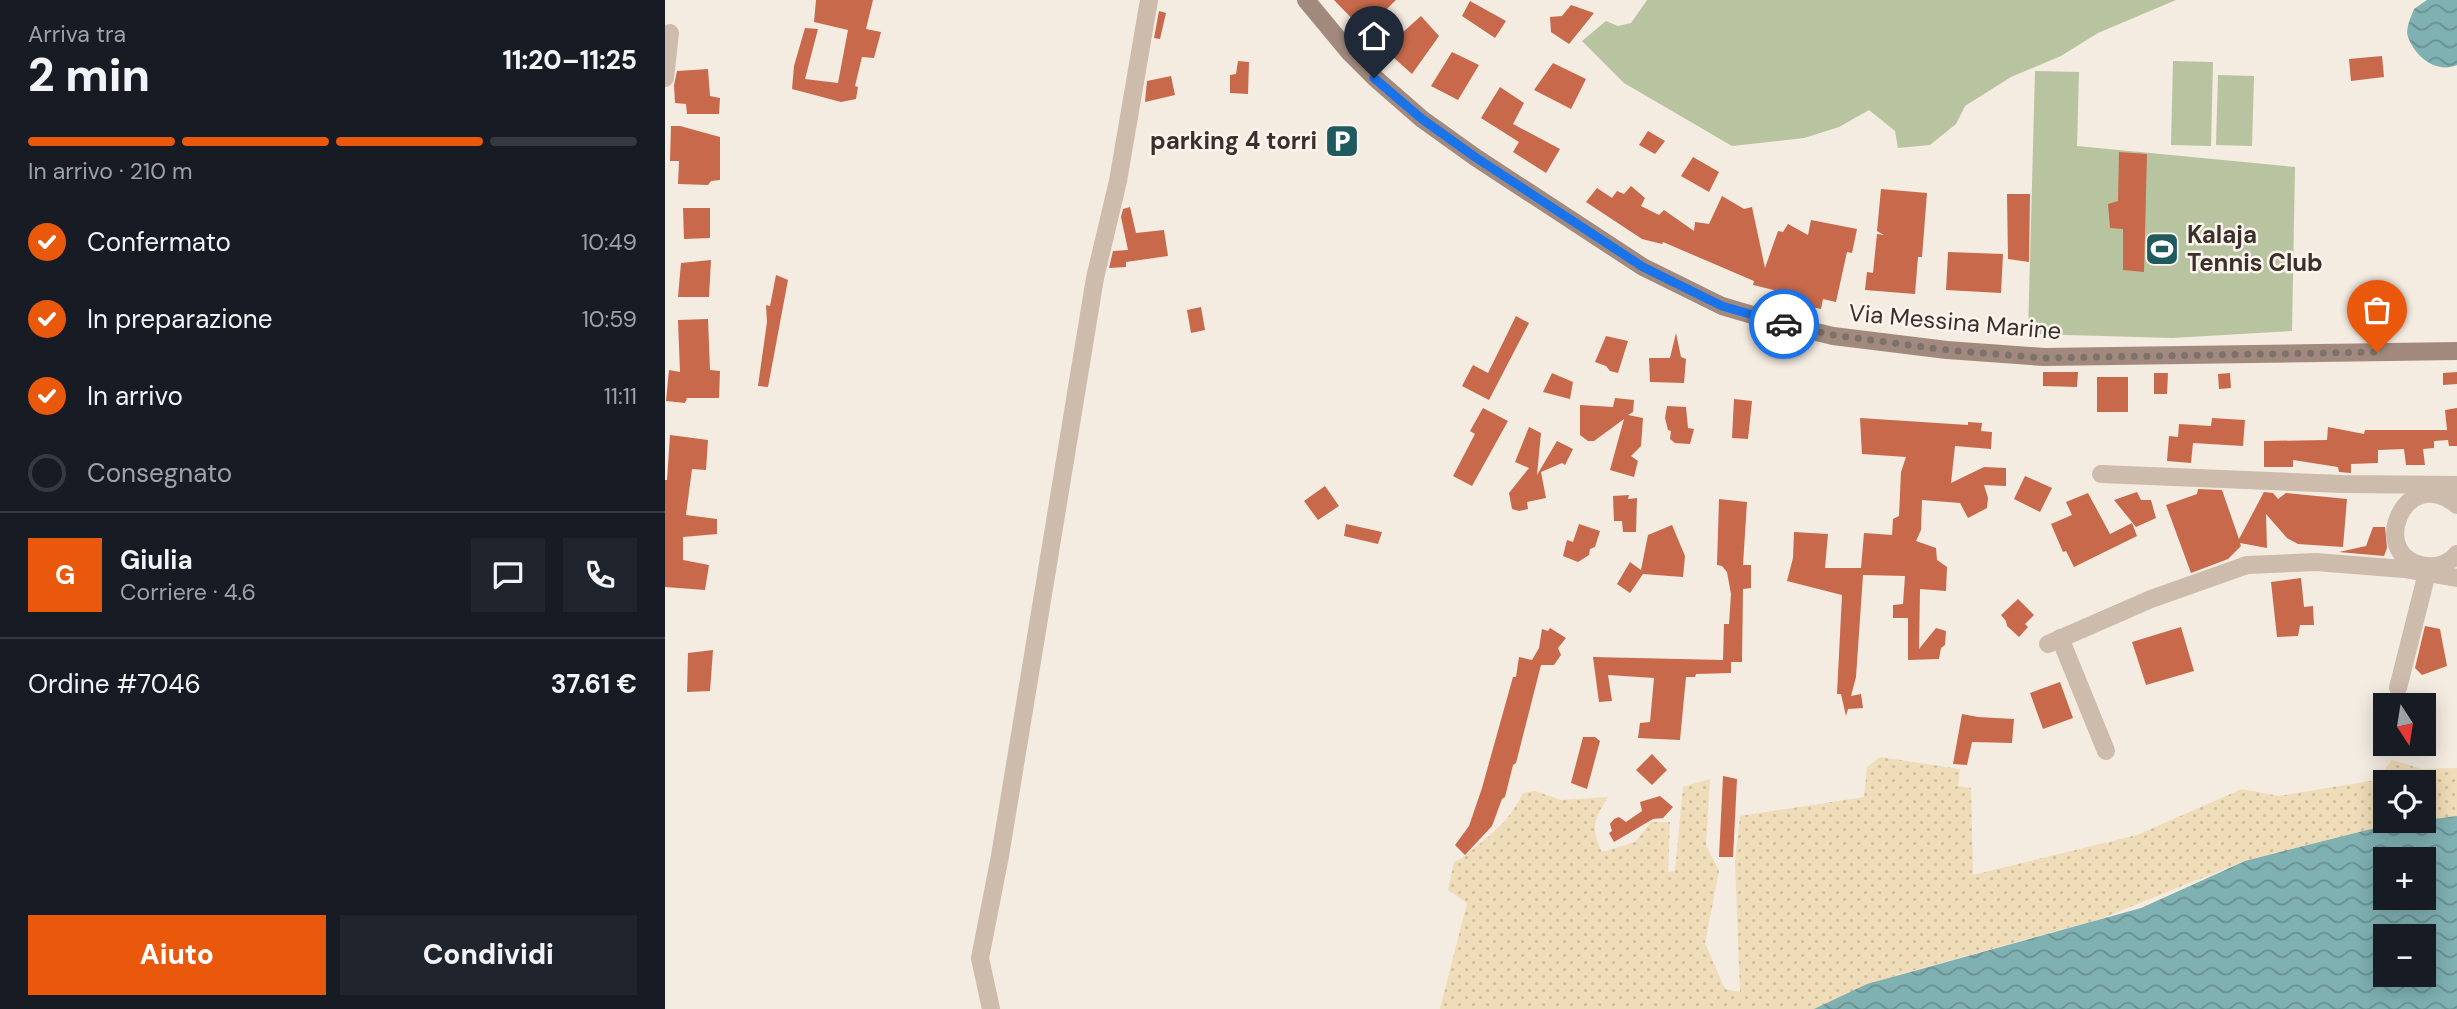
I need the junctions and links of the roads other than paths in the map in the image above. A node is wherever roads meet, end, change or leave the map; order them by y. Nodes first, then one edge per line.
1 (1149, 0) edge
2 (1306, 0) edge
3 (670, 33) dead end
4 (665, 78) edge
5 (2457, 351) edge
6 (2101, 474) dead end
7 (2400, 484) junction
8 (2457, 485) edge
9 (2457, 505) edge
10 (2404, 506) junction
11 (2456, 556) edge
12 (2401, 563) junction
13 (2427, 573) junction
14 (2454, 577) edge
15 (2398, 688) dead end
16 (2106, 751) dead end
17 (991, 1009) edge

1 - 17 street
2 - 5 main road, Via Messina Marine
3 - 4 street
6 - 7 street
7 - 8 street
7 - 10 street
9 - 10 street
10 - 12 street
11 - 12 street
11 - 14 street
12 - 13 street
12 - 16 street
13 - 14 street
13 - 15 street

